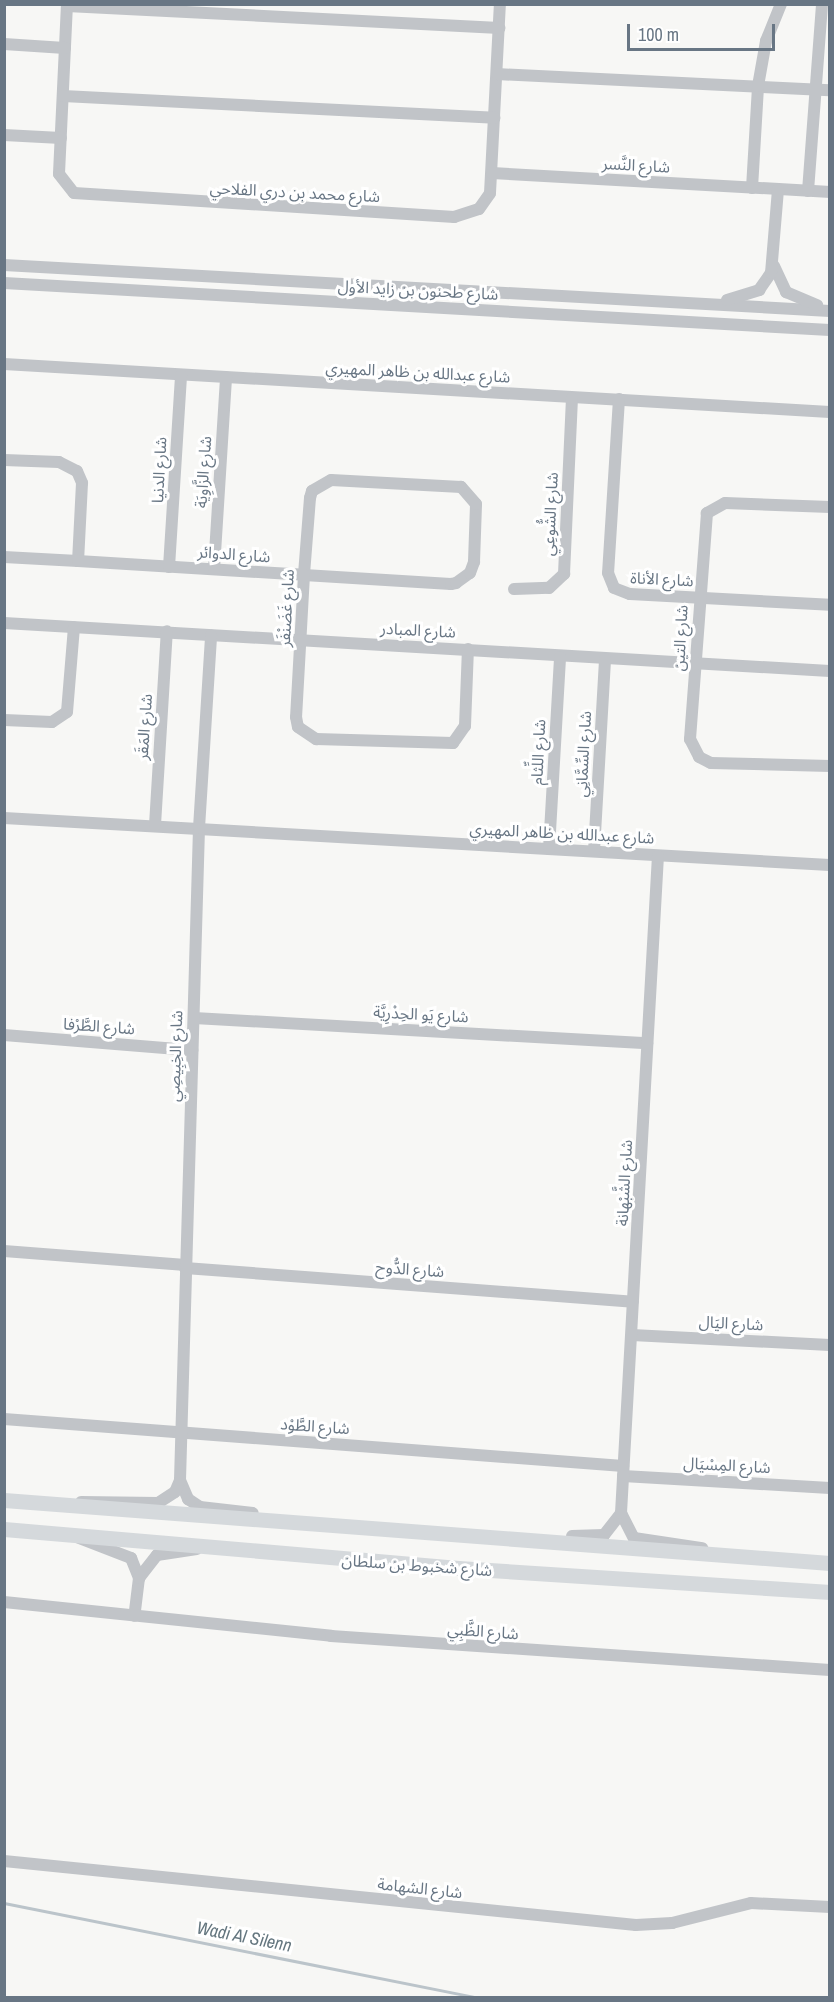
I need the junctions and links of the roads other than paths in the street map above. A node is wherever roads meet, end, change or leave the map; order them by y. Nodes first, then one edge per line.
1 (500, 4) edge
2 (781, 4) edge
3 (822, 4) edge
4 (67, 5) edge
5 (499, 28) junction
6 (4, 45) edge
7 (65, 48) junction
8 (496, 74) junction
9 (758, 86) junction
10 (815, 89) junction
11 (830, 90) edge
12 (63, 96) junction
13 (494, 118) junction
14 (4, 135) edge
15 (61, 138) junction
16 (492, 173) junction
17 (752, 188) junction
18 (778, 189) junction
19 (808, 191) junction
20 (830, 192) edge
21 (774, 264) junction
22 (4, 265) edge
23 (4, 283) edge
24 (703, 304) junction
25 (830, 310) edge
26 (830, 330) edge
27 (4, 364) edge
28 (181, 375) junction
29 (226, 377) junction
30 (572, 398) junction
31 (619, 399) junction
32 (830, 412) edge
33 (4, 460) edge
34 (830, 507) edge
35 (4, 557) edge
36 (78, 561) junction
37 (169, 567) junction
38 (214, 569) junction
39 (304, 575) junction
40 (462, 581) joint
41 (514, 589) dead end
42 (699, 597) junction
43 (830, 605) edge
44 (4, 623) edge
45 (74, 627) junction
46 (167, 631) junction
47 (211, 634) junction
48 (301, 640) junction
49 (468, 649) junction
50 (560, 657) junction
51 (605, 659) junction
52 (695, 663) junction
53 (830, 671) edge
54 (4, 720) edge
55 (830, 766) edge
56 (4, 818) edge
57 (155, 825) junction
58 (199, 828) junction
59 (549, 849) junction
60 (594, 851) junction
61 (658, 856) junction
62 (830, 865) edge
63 (194, 1018) junction
64 (4, 1035) edge
65 (647, 1043) junction
66 (192, 1050) junction
67 (4, 1251) edge
68 (185, 1267) junction
69 (633, 1302) junction
70 (632, 1335) junction
71 (830, 1345) edge
72 (4, 1419) edge
73 (183, 1433) junction
74 (623, 1471) junction
75 (180, 1480) junction
76 (830, 1488) edge
77 (4, 1500) edge
78 (65, 1506) junction
79 (621, 1513) junction
80 (294, 1526) junction
81 (4, 1529) edge
82 (77, 1537) junction
83 (500, 1542) junction
84 (200, 1548) junction
85 (734, 1558) junction
86 (830, 1563) edge
87 (139, 1578) junction
88 (830, 1592) edge
89 (4, 1602) edge
90 (134, 1616) junction
91 (830, 1670) edge
92 (4, 1861) edge
93 (830, 1907) edge

1 - 5 street, شارع محمد بن دري الفلاحي
2 - 9 street
3 - 10 street
4 - 5 street, شارع محمد بن دري الفلاحي
4 - 7 street, شارع محمد بن دري الفلاحي
5 - 8 street, شارع محمد بن دري الفلاحي
6 - 7 street
7 - 12 street, شارع محمد بن دري الفلاحي
8 - 9 street
8 - 13 street, شارع محمد بن دري الفلاحي
9 - 10 street
9 - 17 street
10 - 11 street
10 - 19 street
12 - 13 street
12 - 15 street, شارع محمد بن دري الفلاحي
13 - 16 street, شارع محمد بن دري الفلاحي
14 - 15 street
15 - 16 street, شارع محمد بن دري الفلاحي
16 - 17 street, شارع النَّسر
17 - 18 street, شارع النَّسر
18 - 19 street, شارع النَّسر
18 - 21 street
19 - 20 street, شارع النَّسر
21 - 24 street
21 - 25 street
22 - 24 street, شارع طحنون بن زايد الأول
23 - 26 street, شارع طحنون بن زايد الأول
24 - 25 street, شارع طحنون بن زايد الأول
27 - 28 street, شارع عبدالله بن ظاهر المهيري
28 - 29 street, شارع عبدالله بن ظاهر المهيري
28 - 37 street, شارع الدنيا
29 - 30 street, شارع عبدالله بن ظاهر المهيري
29 - 38 street, شارع الزَّاوِيَة
30 - 31 street, شارع عبدالله بن ظاهر المهيري
30 - 41 street, شارع الشُّوعِي
31 - 32 street, شارع عبدالله بن ظاهر المهيري
31 - 42 street, شارع الأناة
33 - 36 street
34 - 42 street, شارع التين
35 - 36 street, شارع الدوائر
36 - 37 street, شارع الدوائر
37 - 38 street, شارع الدوائر
38 - 39 street, شارع الدوائر
39 - 40 street, شارع الدوائر
39 - 40 street, شارع غَضَنْفَر
39 - 48 street, شارع غَضَنْفَر
42 - 43 street, شارع الأناة
42 - 52 street, شارع التين
44 - 45 street, شارع المبادر
45 - 46 street, شارع المبادر
45 - 54 street
46 - 47 street, شارع المبادر
46 - 57 street, شارع المَقَر
47 - 48 street, شارع المبادر
47 - 58 street, شارع الخِبِيصِي
48 - 49 street, شارع المبادر
48 - 49 street, شارع غَضَنْفَر
49 - 50 street, شارع المبادر
50 - 51 street, شارع المبادر
50 - 59 street, شارع اللِّثام
51 - 52 street, شارع المبادر
51 - 60 street, شارع السِّمَّانِي
52 - 53 street, شارع المبادر
52 - 55 street, شارع التين
56 - 57 street, شارع عبدالله بن ظاهر المهيري
57 - 58 street, شارع عبدالله بن ظاهر المهيري
58 - 59 street, شارع عبدالله بن ظاهر المهيري
58 - 63 street, شارع الخِبِيصِي
59 - 60 street, شارع عبدالله بن ظاهر المهيري
60 - 61 street, شارع عبدالله بن ظاهر المهيري
61 - 62 street, شارع عبدالله بن ظاهر المهيري
61 - 65 street, شارع الشَّبْهانة
63 - 65 street, شارع يَو الحِدْرِيَّة
63 - 66 street, شارع الخِبِيصِي
64 - 66 street, شارع الطَّرْفا
65 - 69 street, شارع الشَّبْهانة
66 - 68 street, شارع الخِبِيصِي
67 - 68 street, شارع الدُّوح
68 - 69 street, شارع الدُّوح
68 - 73 street, شارع الخِبِيصِي
69 - 70 street, شارع الشَّبْهانة
70 - 71 street, شارع اليَال
70 - 74 street, شارع الشَّبْهانة
72 - 73 street, شارع الطَّوْد
73 - 74 street, شارع الطَّوْد
73 - 75 street, شارع الخِبِيصِي
74 - 76 street, شارع المِسْيَال
74 - 79 street, شارع الشَّبْهانة
75 - 78 street
75 - 80 street
77 - 78 main road, شارع شخبوط بن سلطان
78 - 80 main road, شارع شخبوط بن سلطان
79 - 83 street
79 - 85 street
80 - 83 main road, شارع شخبوط بن سلطان
81 - 82 main road, شارع شخبوط بن سلطان
82 - 84 main road, شارع شخبوط بن سلطان
82 - 87 street
83 - 85 main road, شارع شخبوط بن سلطان
84 - 87 street
84 - 88 main road, شارع شخبوط بن سلطان
85 - 86 main road, شارع شخبوط بن سلطان
87 - 90 street
89 - 90 street, شارع الظَّبِي
90 - 91 street, شارع الظَّبِي
92 - 93 street, شارع الشهامة

